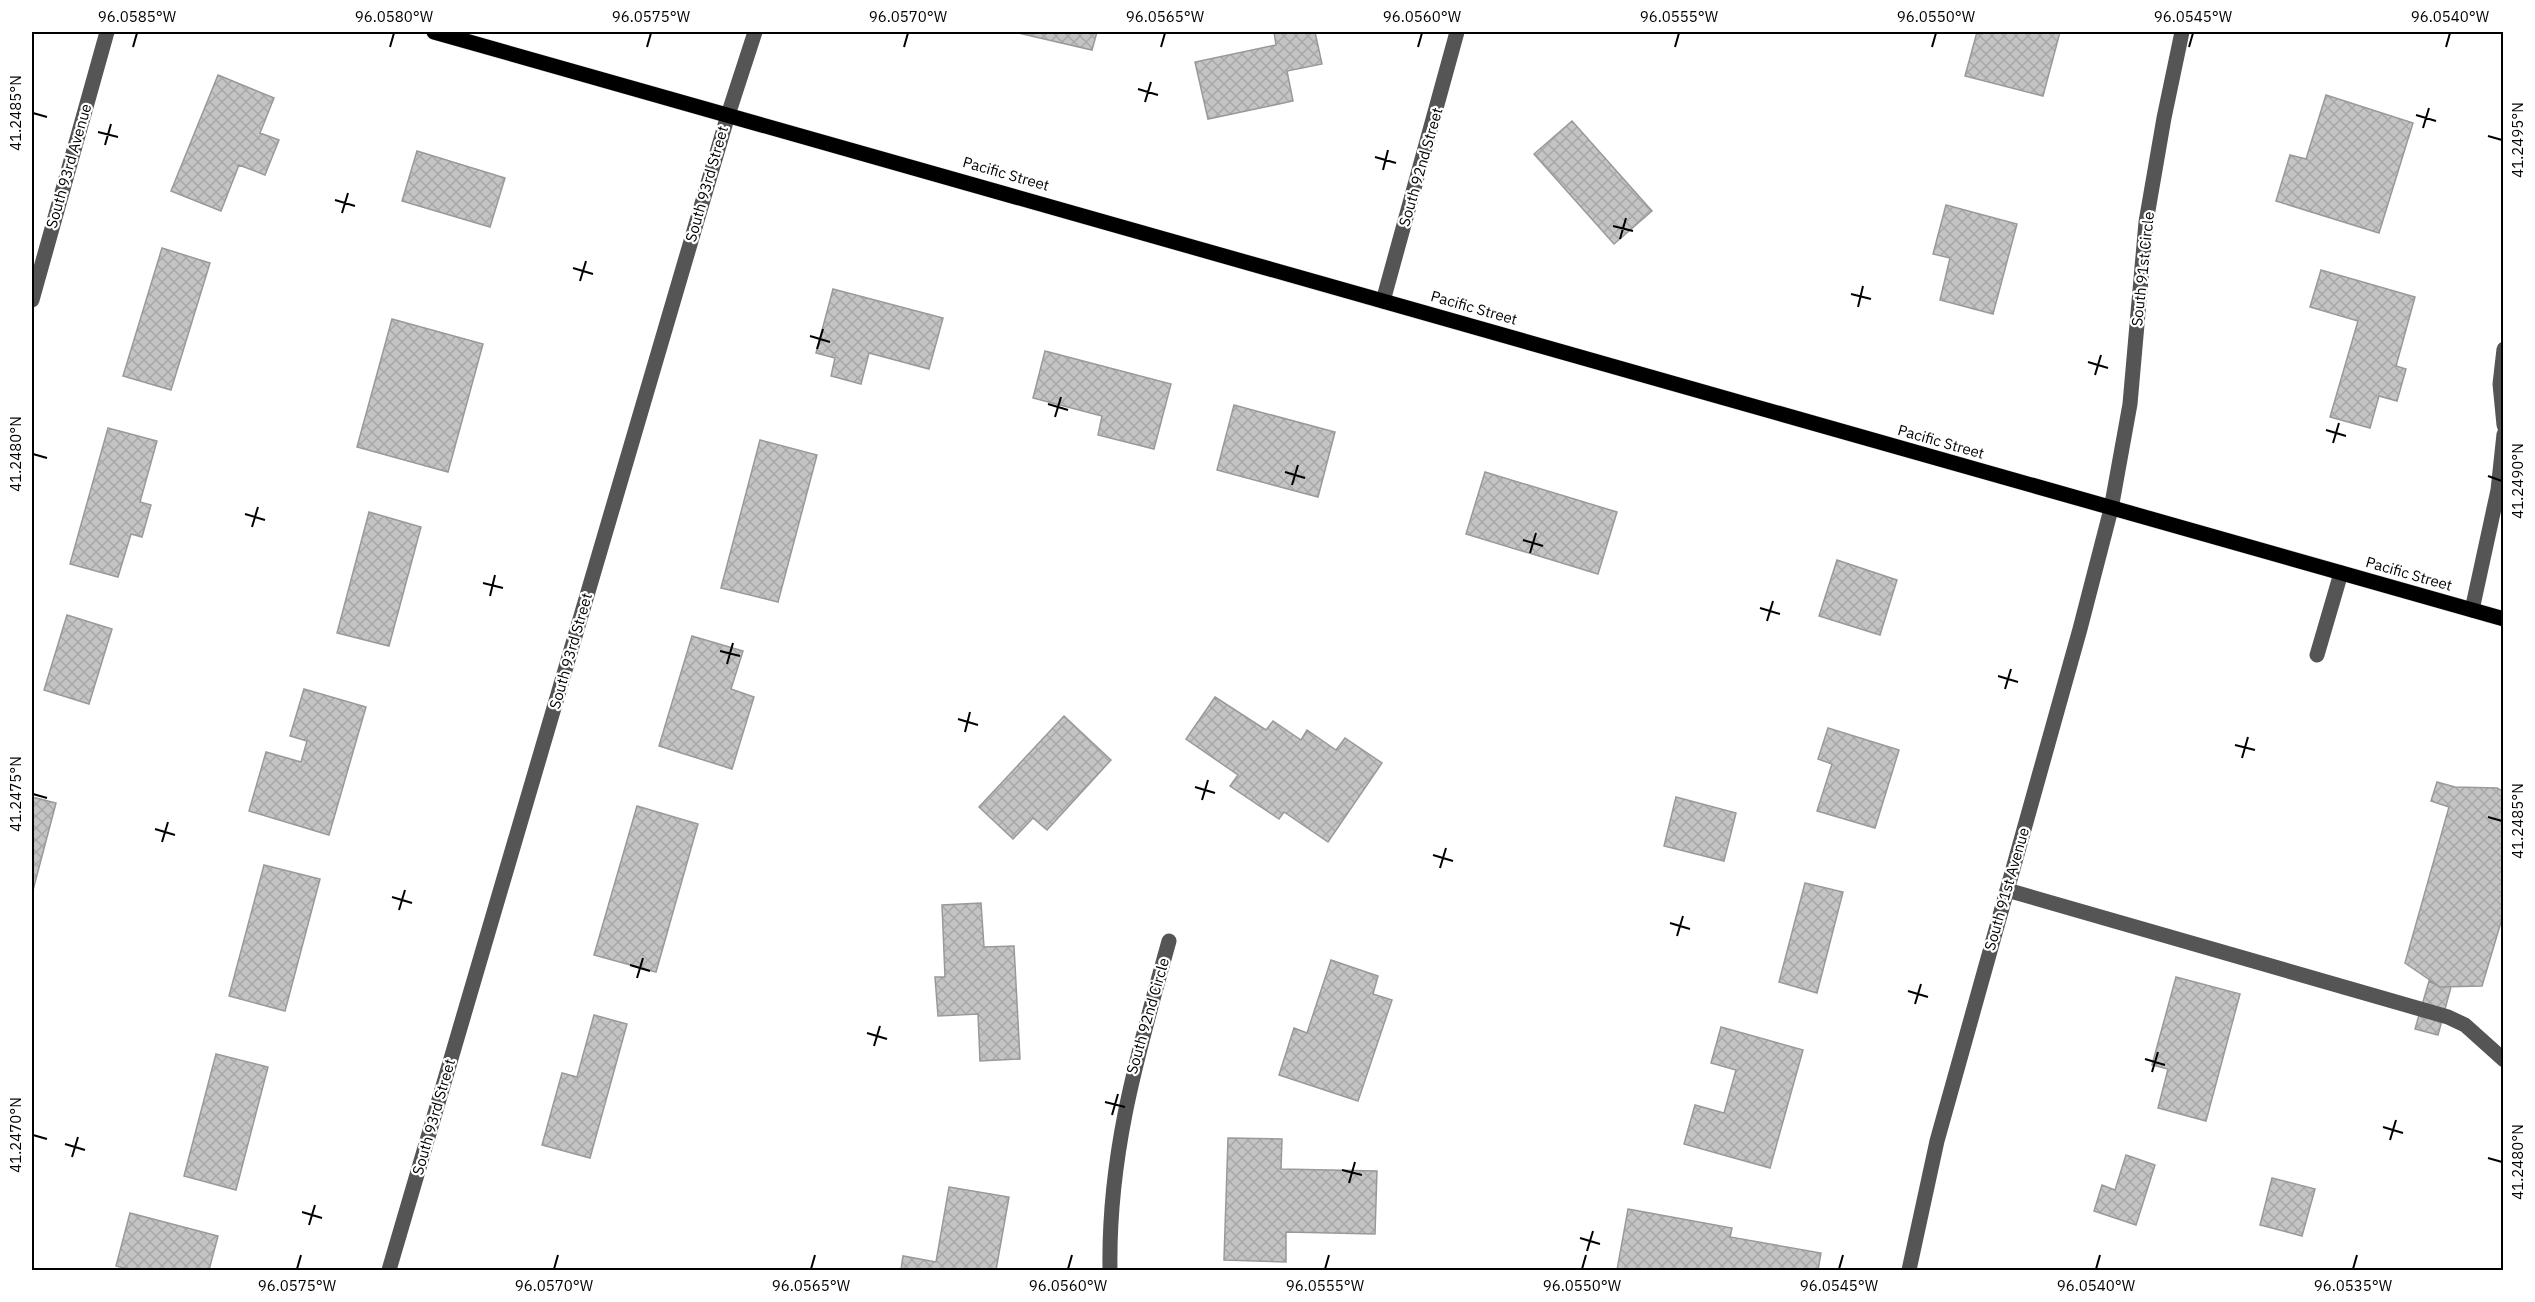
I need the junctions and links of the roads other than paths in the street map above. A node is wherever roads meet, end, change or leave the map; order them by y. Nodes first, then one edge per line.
1 (107, 32) edge
2 (434, 32) edge
3 (755, 32) edge
4 (1457, 32) edge
5 (2182, 32) edge
6 (728, 115) junction
7 (32, 300) edge
8 (1383, 301) junction
9 (2504, 349) edge
10 (2504, 425) edge
11 (2504, 434) edge
12 (2111, 509) junction
13 (2341, 573) junction
14 (2472, 610) junction
15 (2504, 619) edge
16 (2317, 655) dead end
17 (2007, 890) junction
18 (1169, 941) dead end
19 (2501, 1059) edge
20 (389, 1270) edge
21 (1110, 1270) edge
22 (1909, 1270) edge

1 - 7 street, South 93rd Avenue
2 - 6 main road, Pacific Street
3 - 6 street, South 93rd Street
4 - 8 street, South 92nd Street
5 - 12 street, South 91st Circle
6 - 8 main road, Pacific Street
6 - 20 street, South 93rd Street
8 - 12 main road, Pacific Street
9 - 10 street
11 - 14 street
12 - 13 main road, Pacific Street
12 - 17 street, South 91st Avenue
13 - 14 main road, Pacific Street
13 - 16 street
14 - 15 main road, Pacific Street
17 - 19 street
17 - 22 street, South 91st Avenue
18 - 21 street, South 92nd Circle

